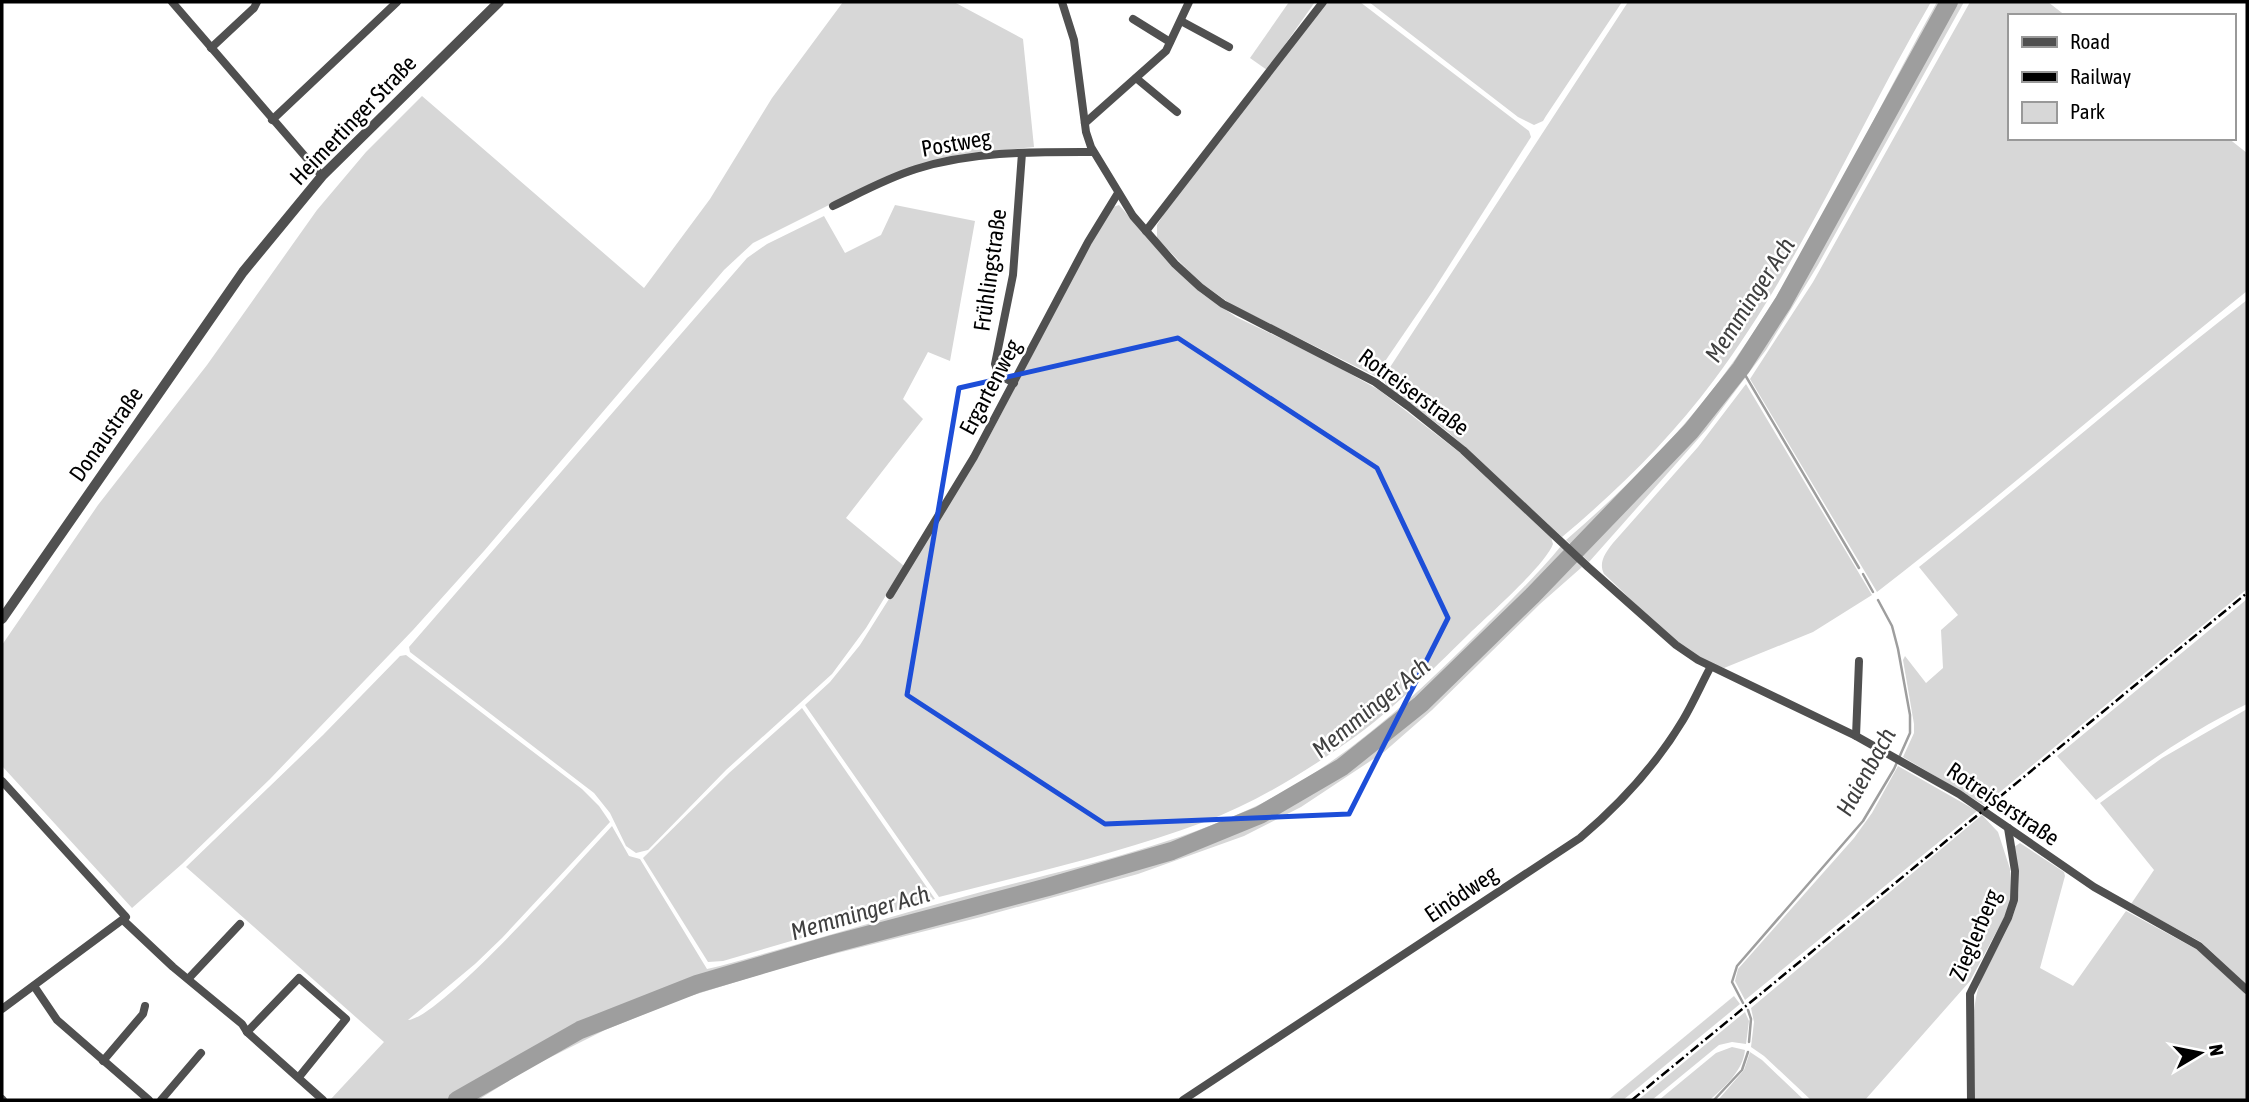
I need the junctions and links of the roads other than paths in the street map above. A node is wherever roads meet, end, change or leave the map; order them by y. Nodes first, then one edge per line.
1 (172, 2) edge
2 (257, 2) edge
3 (397, 2) edge
4 (499, 2) edge
5 (1062, 2) edge
6 (1189, 2) edge
7 (1323, 2) edge
8 (1133, 19) dead end
9 (1181, 21) junction
10 (1170, 42) junction
11 (1229, 47) dead end
12 (211, 48) junction
13 (1136, 78) junction
14 (1177, 112) dead end
15 (272, 120) junction
16 (1085, 123) junction
17 (1093, 152) junction
18 (1022, 153) junction
19 (322, 176) junction
20 (1118, 194) junction
21 (833, 206) dead end
22 (1146, 232) junction
23 (243, 272) joint
24 (1014, 383) junction
25 (890, 594) dead end
26 (2, 619) edge
27 (1859, 661) dead end
28 (1710, 668) junction
29 (1856, 736) junction
30 (2, 781) edge
31 (2008, 828) junction
32 (124, 919) junction
33 (240, 924) dead end
34 (189, 978) junction
35 (34, 986) junction
36 (2247, 990) edge
37 (145, 1006) dead end
38 (2, 1009) edge
39 (247, 1032) junction
40 (201, 1053) dead end
41 (103, 1061) junction
42 (299, 1077) junction
43 (149, 1100) edge
44 (161, 1100) edge
45 (323, 1100) edge
46 (1183, 1100) edge
47 (1970, 1100) edge

1 - 12 street
2 - 12 street
3 - 15 street
4 - 19 street, Heimertinger Straße
5 - 16 street, Rotreiserstraße
6 - 9 street
7 - 22 street
8 - 10 street
9 - 10 street
9 - 11 street
10 - 13 street
12 - 15 street
13 - 14 street
13 - 16 street
15 - 19 street
16 - 17 street, Rotreiserstraße
17 - 18 street, Postweg
17 - 20 street, Rotreiserstraße
18 - 21 street, Postweg
18 - 24 street, Frühlingstraße
19 - 23 street, Heimertinger Straße
20 - 22 street, Rotreiserstraße
20 - 24 street, Ergartenweg
22 - 28 street, Rotreiserstraße
23 - 26 street, Donaustraße
24 - 25 street, Ergartenweg
27 - 29 street
28 - 29 street, Rotreiserstraße
28 - 46 street, Einödweg
29 - 31 street, Rotreiserstraße
30 - 32 street
31 - 36 street, Rotreiserstraße
31 - 47 street, Zieglerberg
32 - 34 street
32 - 35 street
33 - 34 street
34 - 39 street
35 - 38 street
35 - 41 street
37 - 41 street
39 - 42 street
39 - 42 street
40 - 44 street
41 - 43 street
42 - 45 street

